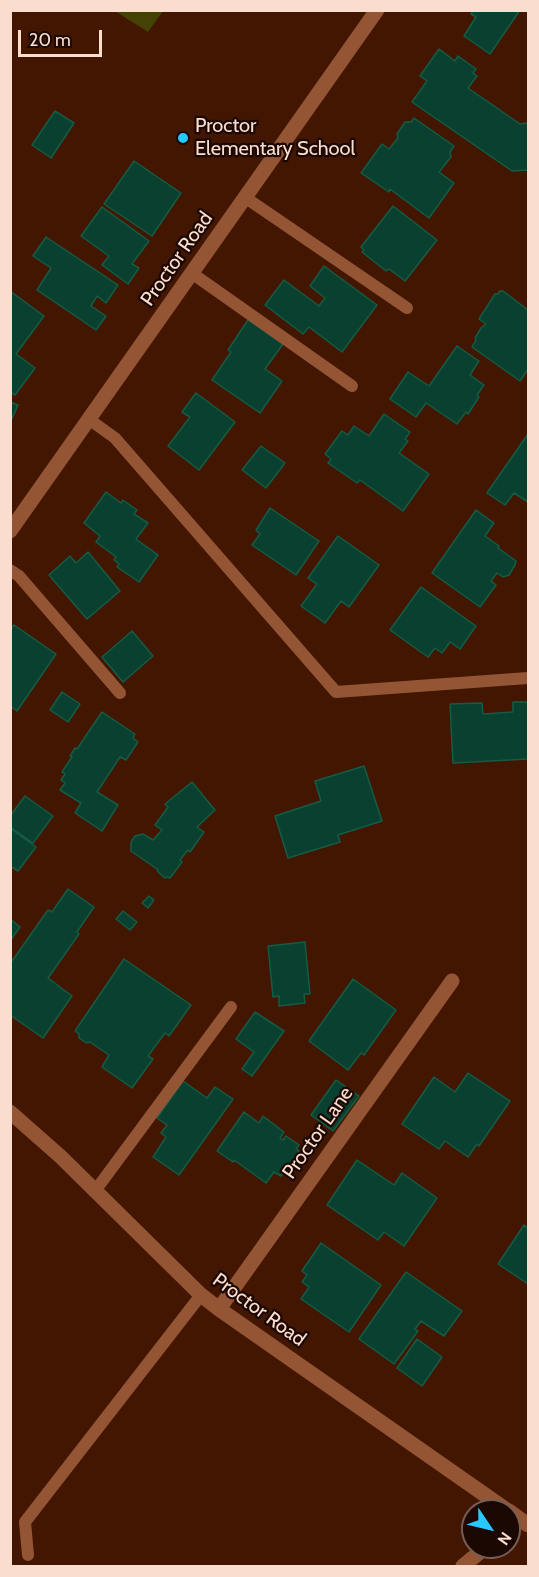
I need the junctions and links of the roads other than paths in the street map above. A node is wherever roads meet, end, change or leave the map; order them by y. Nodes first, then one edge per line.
1 (377, 10) edge
2 (246, 198) junction
3 (193, 273) junction
4 (407, 308) dead end
5 (352, 386) dead end
6 (90, 420) junction
7 (10, 531) edge
8 (10, 570) edge
9 (528, 678) edge
10 (120, 693) dead end
11 (452, 981) dead end
12 (231, 1007) dead end
13 (10, 1112) edge
14 (95, 1191) junction
15 (201, 1295) junction
16 (219, 1309) junction
17 (488, 1499) edge
18 (28, 1555) dead end

1 - 2 street, Proctor Road
2 - 3 street, Proctor Road
2 - 4 lane
3 - 5 lane
3 - 6 street, Proctor Road
6 - 7 street, Proctor Road
6 - 9 lane
8 - 10 lane
11 - 16 street, Proctor Lane
12 - 14 lane
13 - 14 street, Proctor Road
14 - 15 street, Proctor Road
15 - 16 street, Proctor Road
15 - 18 lane
16 - 17 street, Proctor Road

